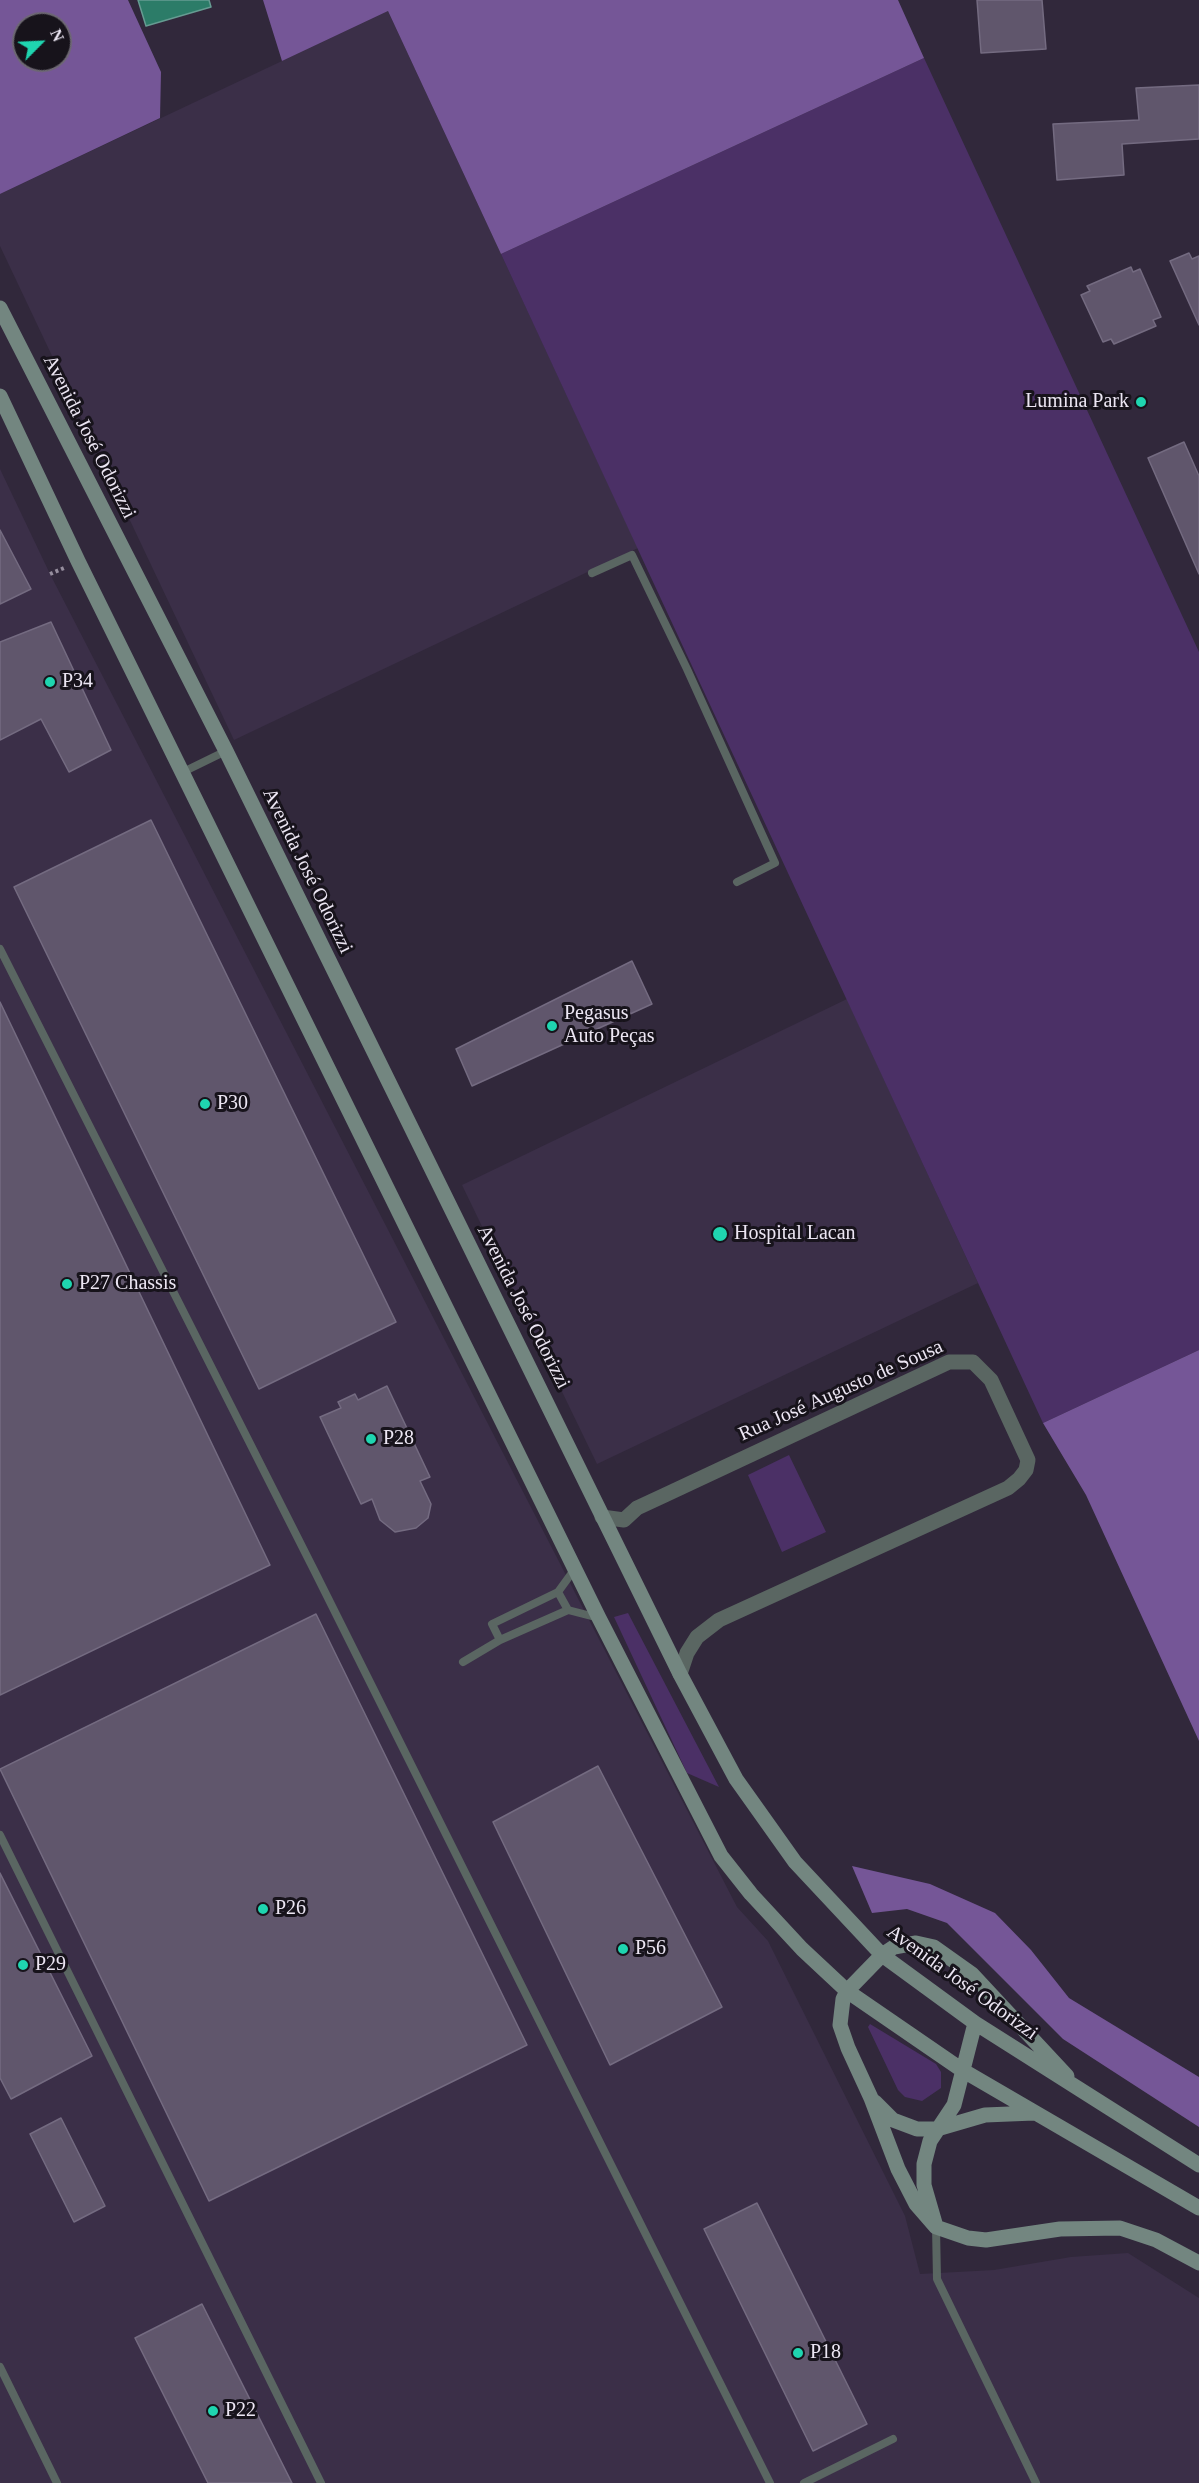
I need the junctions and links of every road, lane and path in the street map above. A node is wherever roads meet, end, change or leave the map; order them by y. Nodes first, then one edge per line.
1 (0, 308) edge
2 (0, 396) edge
3 (592, 573) dead end
4 (226, 751) junction
5 (183, 772) junction
6 (737, 882) dead end
7 (0, 949) edge
8 (602, 1517) junction
9 (575, 1568) junction
10 (558, 1592) junction
11 (568, 1610) junction
12 (599, 1618) junction
13 (500, 1640) junction
14 (463, 1662) dead end
15 (680, 1674) junction
16 (0, 1834) edge
17 (882, 1955) junction
18 (848, 1991) junction
19 (975, 2023) junction
20 (962, 2070) junction
21 (1083, 2094) junction
22 (871, 2098) junction
23 (1035, 2113) junction
24 (937, 2129) junction
25 (1199, 2165) edge
26 (1199, 2208) edge
27 (936, 2227) junction
28 (1199, 2263) edge
29 (0, 2367) edge
30 (893, 2439) dead end
31 (57, 2483) edge
32 (321, 2483) edge
33 (770, 2483) edge
34 (804, 2483) edge
35 (1036, 2483) edge

1 - 4 main road, Avenida José Odorizzi
2 - 5 main road
3 - 6 lane
4 - 5 lane
4 - 8 main road, Avenida José Odorizzi
5 - 9 main road
7 - 33 lane
8 - 15 main road, Avenida José Odorizzi
8 - 15 street, Rua José Augusto de Sousa
9 - 10 lane
9 - 12 main road
10 - 11 lane
10 - 13 lane
11 - 12 lane
11 - 13 lane
12 - 18 main road
13 - 14 lane
15 - 17 main road, Avenida José Odorizzi
16 - 32 lane
17 - 18 main road
17 - 19 main road, Avenida José Odorizzi
17 - 21 main road
18 - 20 main road
18 - 22 main road
19 - 20 main road
19 - 21 main road, Avenida José Odorizzi
20 - 23 main road
20 - 24 main road
21 - 25 main road, Avenida José Odorizzi
22 - 24 main road
22 - 27 main road
23 - 24 main road
23 - 26 main road
24 - 27 main road
27 - 28 main road
27 - 35 lane
29 - 31 lane
30 - 34 lane

